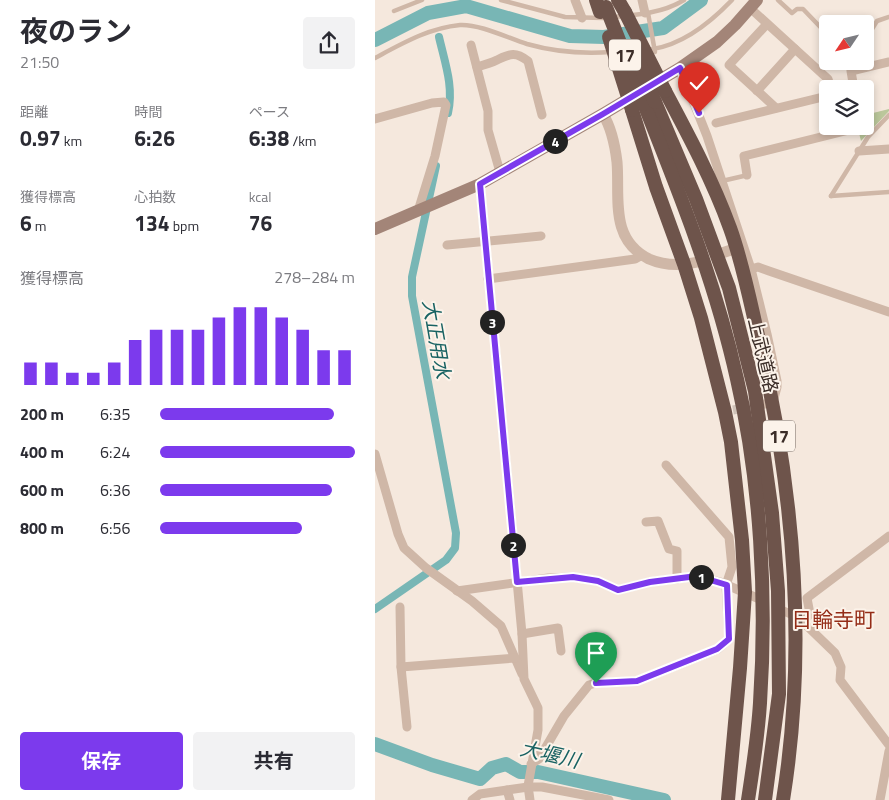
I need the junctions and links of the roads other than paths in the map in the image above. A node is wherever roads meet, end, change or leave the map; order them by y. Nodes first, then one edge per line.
1 (422, 0) edge
2 (501, 0) edge
3 (575, 0) edge
4 (642, 0) edge
5 (684, 0) edge
6 (732, 0) edge
7 (778, 0) edge
8 (754, 4) edge
9 (609, 5) edge
10 (394, 11) dead end
11 (647, 14) junction
12 (889, 17) edge
13 (582, 18) junction
14 (767, 24) junction
15 (819, 26) edge
16 (874, 26) edge
17 (471, 46) dead end
18 (654, 47) junction
19 (795, 49) junction
20 (375, 58) edge
21 (889, 62) edge
22 (477, 67) junction
23 (680, 68) junction
24 (829, 80) edge
25 (852, 80) edge
26 (757, 91) junction
27 (819, 98) edge
28 (639, 104) junction
29 (776, 108) junction
30 (603, 114) junction
31 (542, 115) dead end
32 (889, 115) edge
33 (375, 119) edge
34 (716, 123) dead end
35 (829, 135) edge
36 (889, 149) edge
37 (859, 151) junction
38 (500, 172) junction
39 (749, 175) joint
40 (722, 181) junction
41 (480, 184) junction
42 (889, 192) edge
43 (423, 209) junction
44 (375, 229) edge
45 (541, 236) dead end
46 (485, 241) junction
47 (447, 245) dead end
48 (737, 248) junction
49 (719, 254) dead end
50 (643, 255) junction
51 (691, 263) junction
52 (751, 269) junction
53 (488, 279) junction
54 (889, 312) edge
55 (766, 403) junction
56 (376, 460) edge
57 (665, 465) dead end
58 (646, 522) dead end
59 (889, 536) edge
60 (677, 579) junction
61 (517, 582) junction
62 (727, 585) junction
63 (457, 591) junction
64 (751, 595) junction
65 (400, 607) dead end
66 (779, 609) dead end
67 (799, 619) junction
68 (522, 634) junction
69 (561, 651) dead end
70 (515, 658) junction
71 (401, 667) junction
72 (524, 679) junction
73 (407, 727) dead end
74 (889, 745) edge
75 (889, 751) edge
76 (531, 766) junction
77 (528, 786) junction
78 (507, 790) junction
79 (472, 800) edge
80 (510, 800) edge
81 (530, 800) edge
82 (609, 800) edge
83 (728, 800) edge
84 (748, 800) edge
85 (765, 800) edge
86 (783, 800) edge
87 (880, 800) edge

1 - 10 lane
2 - 13 lane
3 - 13 street
4 - 11 street
5 - 11 lane
6 - 18 lane
7 - 15 lane
8 - 14 street
8 - 23 main road
9 - 28 highway, 上武道路 / 17, bridge
9 - 48 highway, 17, bridge
11 - 13 lane
11 - 18 lane
12 - 16 lane
14 - 19 street
14 - 26 street
17 - 22 street
18 - 20 lane
18 - 28 lane
19 - 24 street
19 - 26 street
21 - 25 street
22 - 31 street
22 - 38 street
23 - 28 main road
23 - 40 street
26 - 29 street
27 - 29 street
28 - 30 main road
28 - 51 highway, 17
28 - 84 highway, 上武道路 / 17
28 - 85 highway, 上武道路 / 17
29 - 34 street
30 - 38 main road
30 - 50 street
32 - 37 lane
33 - 43 street
35 - 39 street
36 - 37 street
37 - 42 lane
38 - 41 main road
39 - 40 lane
40 - 52 street
41 - 43 main road
41 - 46 street
43 - 44 main road
45 - 46 street
46 - 47 street
46 - 53 street
48 - 49 street
48 - 55 highway, 17
50 - 51 street
50 - 53 street
51 - 64 highway, 17
52 - 54 street
52 - 55 street
53 - 61 street
55 - 67 highway, 17
56 - 63 street
57 - 62 street
58 - 60 street
59 - 67 street
60 - 61 street
60 - 62 street
61 - 63 street
61 - 68 street
62 - 64 street
62 - 76 street
63 - 70 street
64 - 83 highway, 17
65 - 71 street
66 - 67 street
67 - 74 street
67 - 86 highway, 17
68 - 69 street
68 - 72 street
70 - 71 street
70 - 72 street
71 - 73 street
72 - 76 street
75 - 87 street
76 - 77 street
77 - 78 street
77 - 81 street
77 - 82 street
78 - 79 street
78 - 80 street

